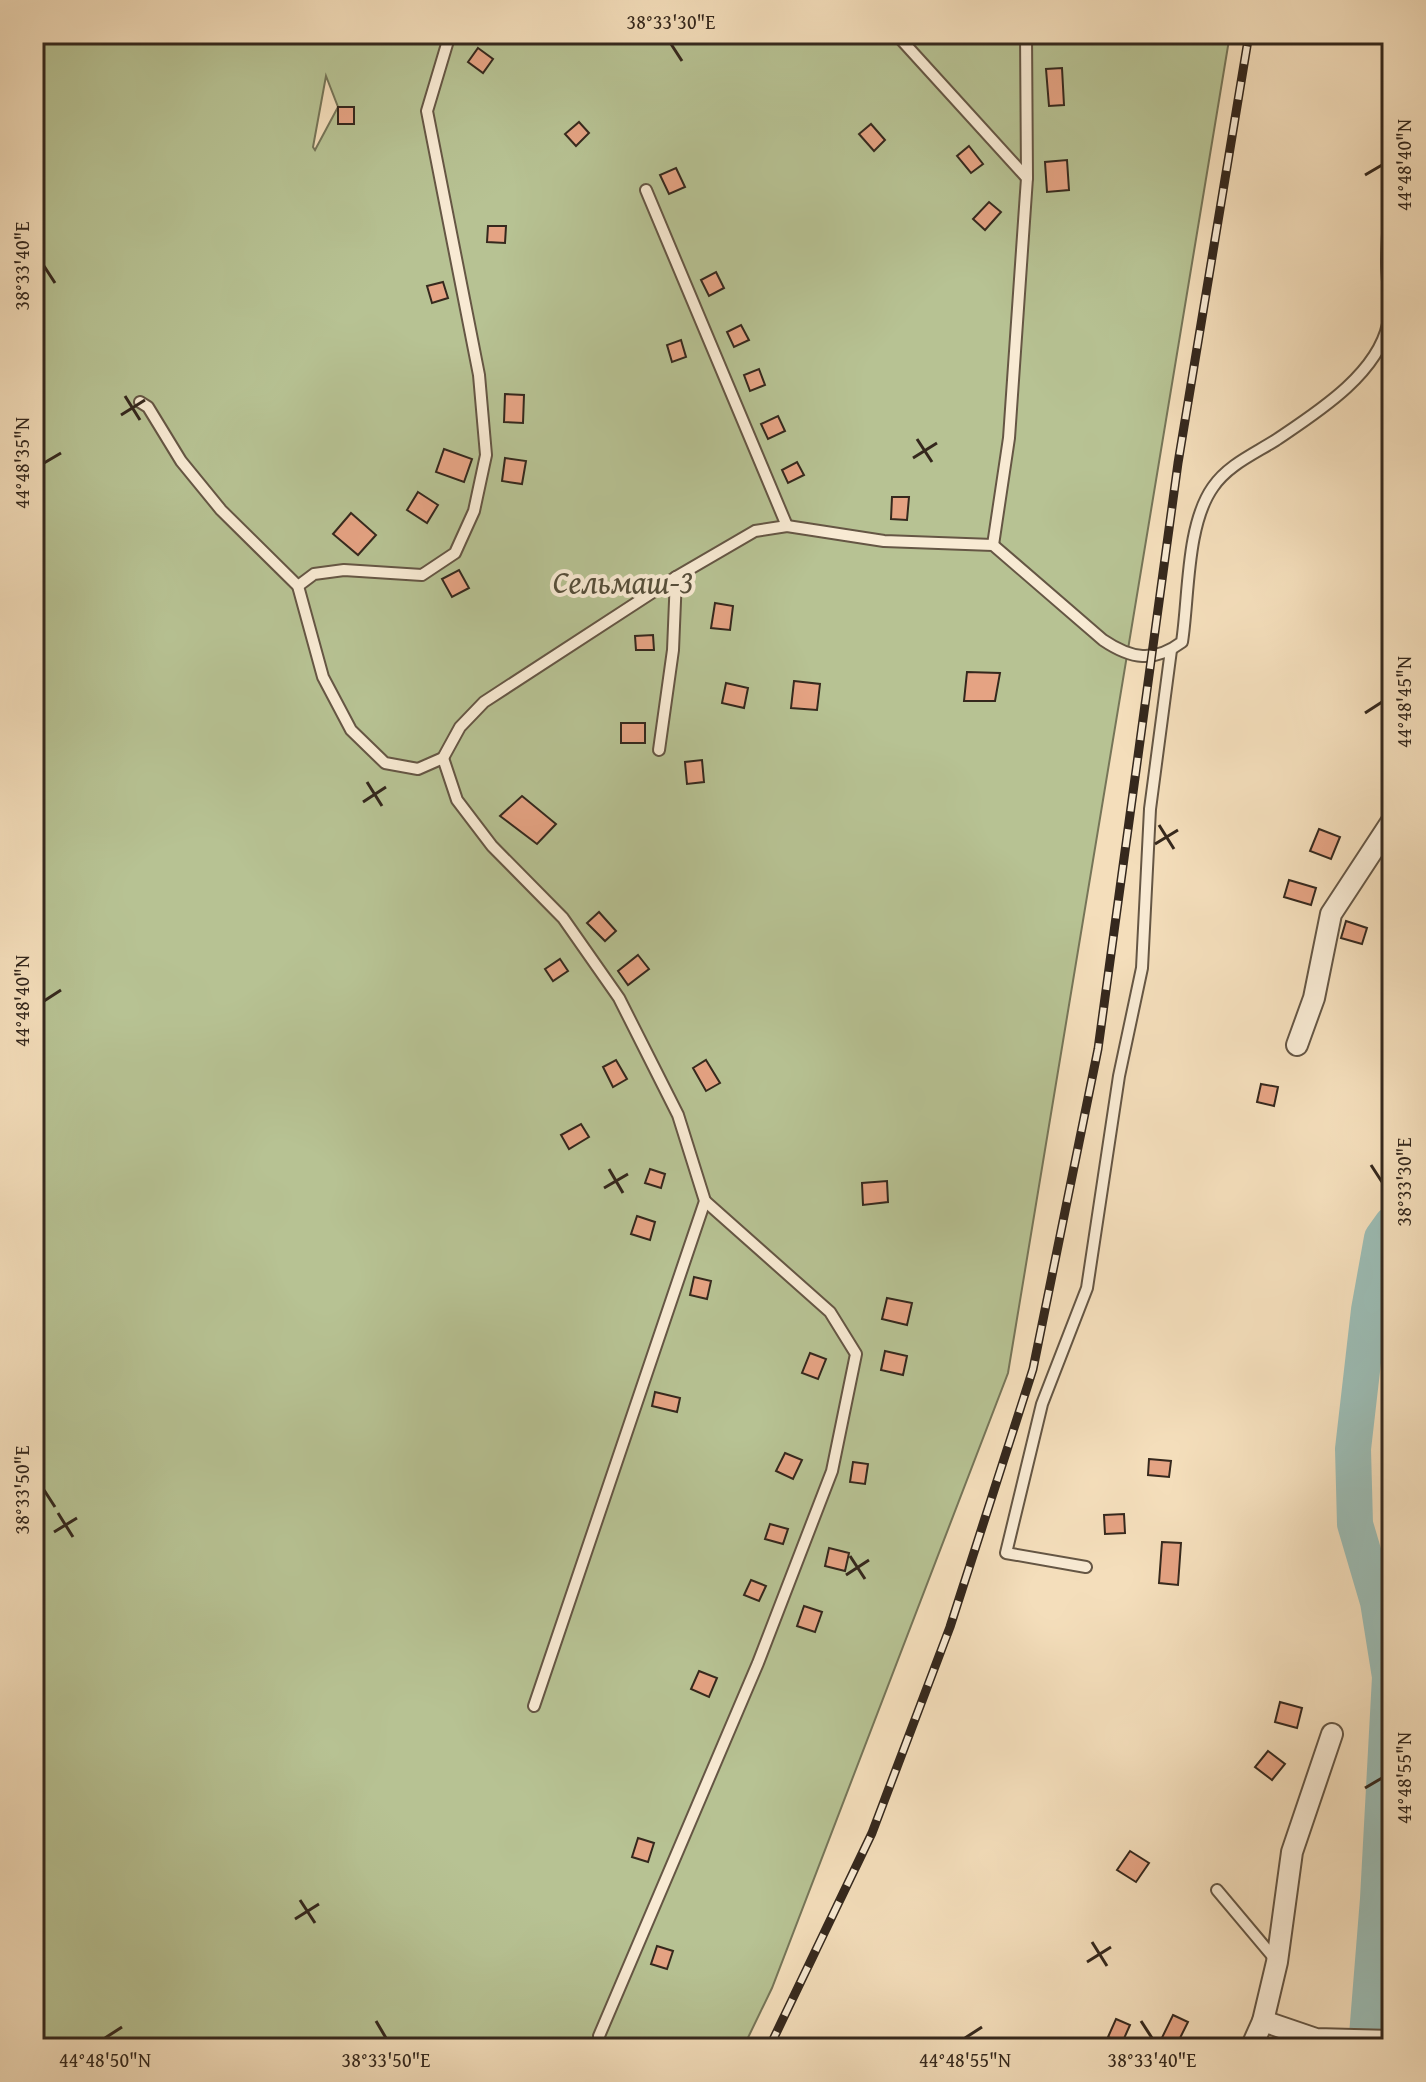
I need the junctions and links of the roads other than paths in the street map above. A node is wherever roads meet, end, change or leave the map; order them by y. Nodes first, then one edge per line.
1 (450, 34) edge
2 (896, 34) edge
3 (1026, 34) edge
4 (1027, 178) junction
5 (1392, 178) edge
6 (646, 190) dead end
7 (140, 402) dead end
8 (787, 526) junction
9 (993, 545) junction
10 (676, 577) junction
11 (298, 586) junction
12 (1171, 650) junction
13 (659, 750) dead end
14 (443, 758) junction
15 (1392, 821) edge
16 (1297, 1045) dead end
17 (705, 1201) junction
18 (1086, 1567) dead end
19 (534, 1706) dead end
20 (1332, 1734) dead end
21 (1217, 1890) dead end
22 (1277, 1962) junction
23 (1263, 2021) junction
24 (599, 2036) dead end
25 (1392, 2041) edge
26 (1251, 2048) edge

1 - 11 lane
2 - 4 lane
3 - 4 lane
4 - 9 lane
5 - 12 lane
6 - 8 lane
7 - 11 lane
8 - 9 lane
8 - 10 lane
9 - 12 lane
10 - 13 lane
10 - 14 lane
11 - 14 lane
12 - 18 lane
14 - 17 lane
15 - 16 street
17 - 19 lane
17 - 24 lane
20 - 22 street
21 - 22 lane
22 - 23 street
23 - 25 street
23 - 26 street

